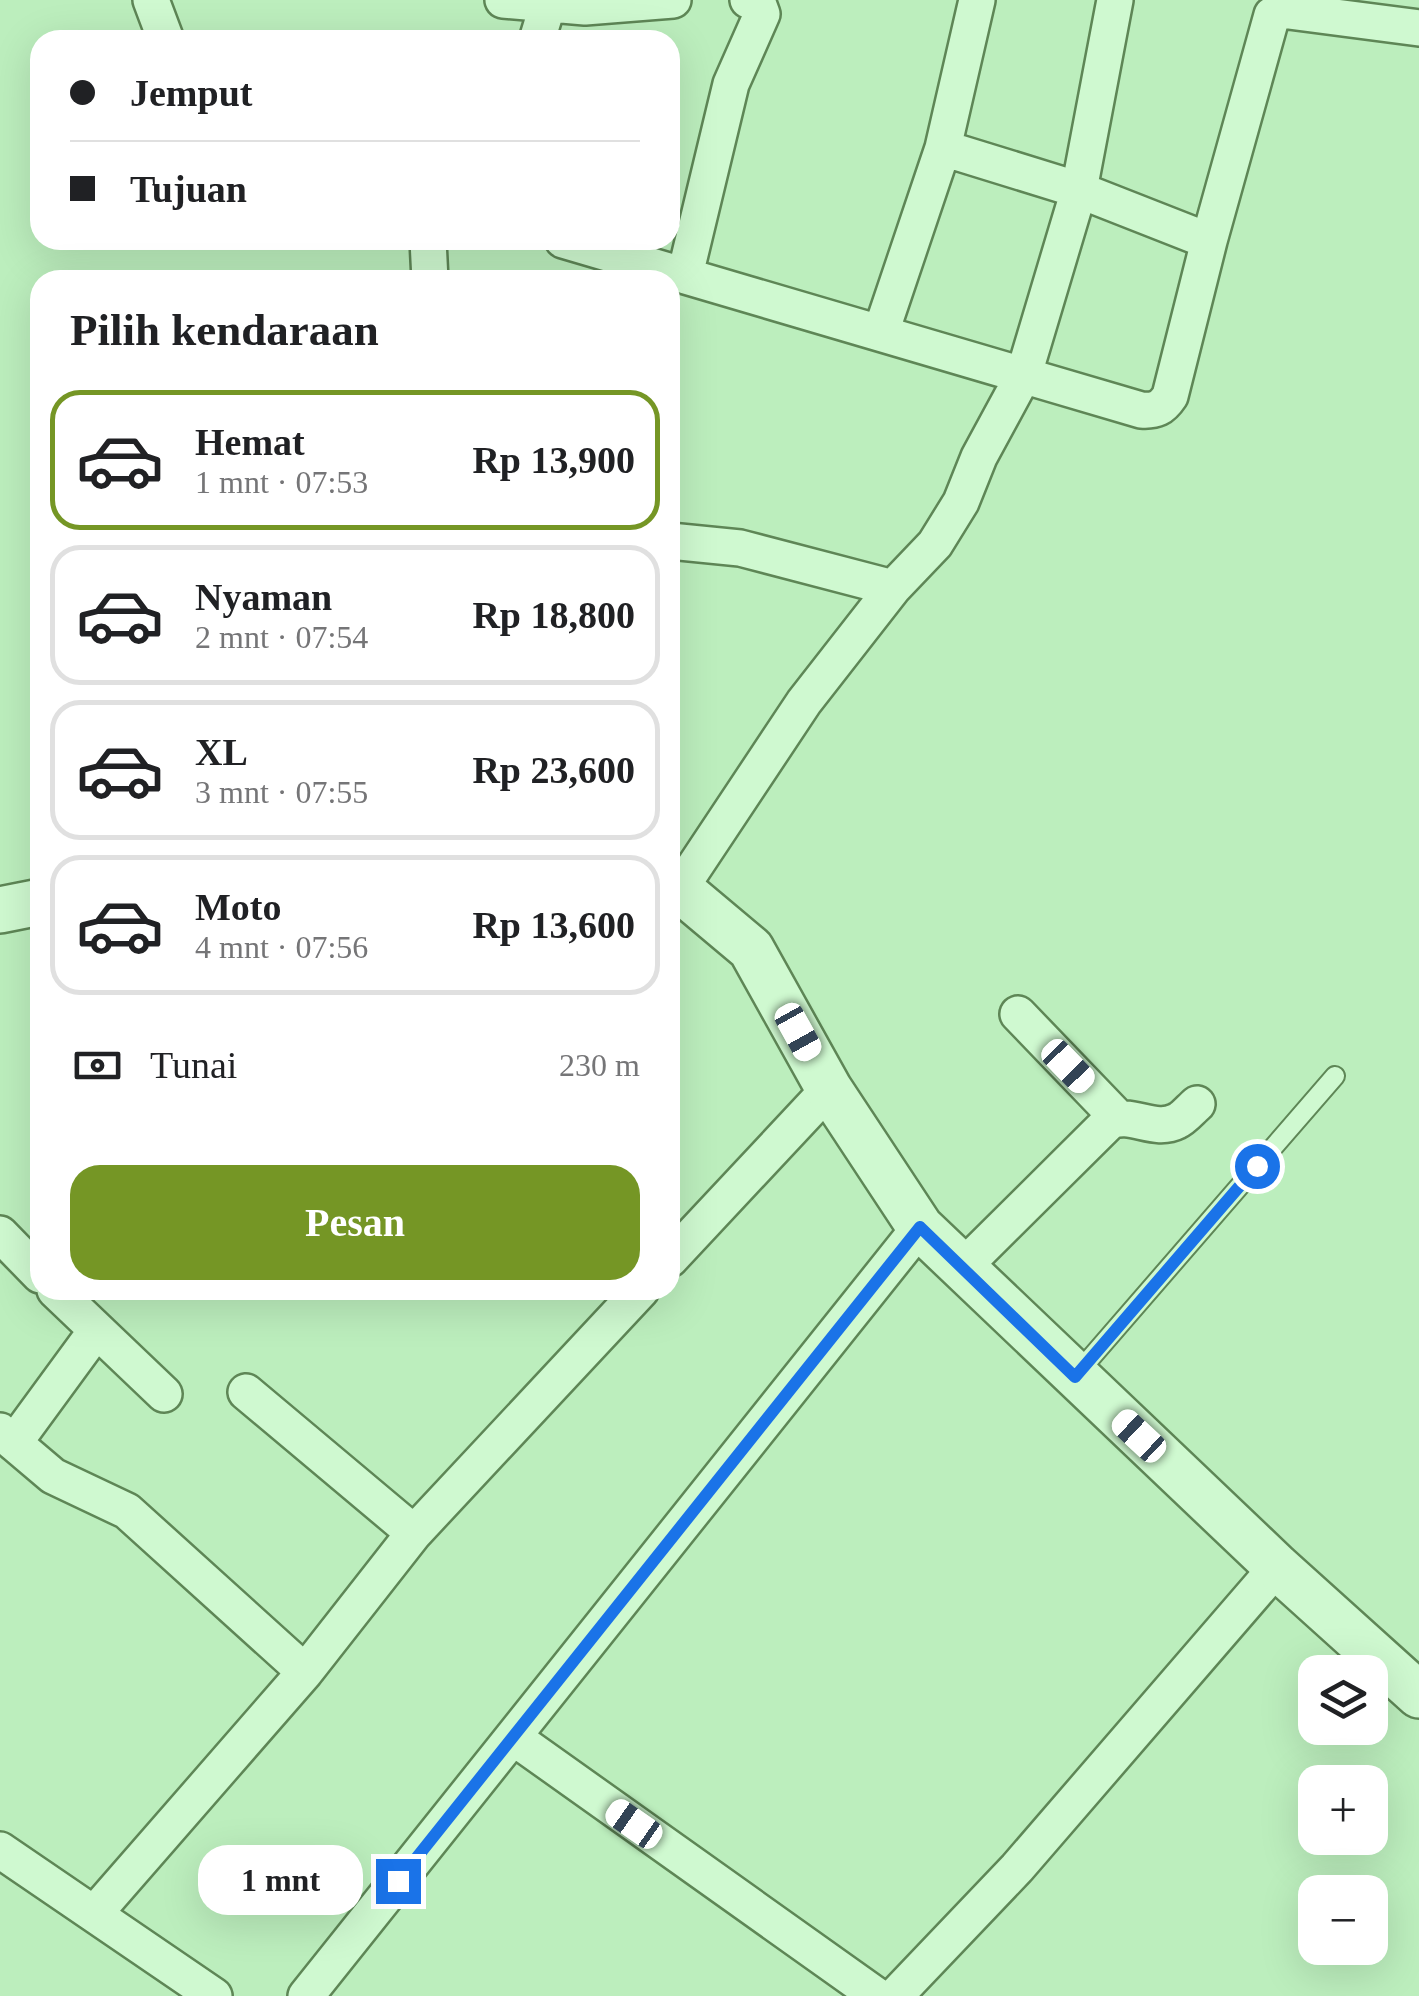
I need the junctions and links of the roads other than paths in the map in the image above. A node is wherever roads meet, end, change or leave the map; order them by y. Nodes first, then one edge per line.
1 (150, 0) edge
2 (503, 0) edge
3 (673, 0) edge
4 (748, 0) edge
5 (977, 0) edge
6 (1115, 0) edge
7 (548, 4) junction
8 (1419, 28) edge
9 (162, 30) edge
10 (540, 30) edge
11 (942, 148) junction
12 (1079, 190) junction
13 (1209, 241) junction
14 (597, 250) edge
15 (667, 270) edge
16 (680, 274) edge
17 (684, 275) junction
18 (881, 332) junction
19 (1024, 374) junction
20 (680, 541) edge
21 (893, 588) junction
22 (680, 877) edge
23 (680, 888) edge
24 (30, 904) edge
25 (0, 910) edge
26 (1018, 1014) dead end
27 (1335, 1076) dead end
28 (829, 1088) junction
29 (1197, 1104) dead end
30 (1118, 1118) junction
31 (920, 1227) junction
32 (0, 1234) edge
33 (680, 1248) edge
34 (30, 1265) edge
35 (962, 1268) junction
36 (65, 1300) edge
37 (632, 1300) edge
38 (96, 1331) junction
39 (1075, 1377) junction
40 (246, 1392) dead end
41 (164, 1394) dead end
42 (7, 1437) edge
43 (414, 1533) junction
44 (1277, 1567) junction
45 (306, 1672) junction
46 (1419, 1695) edge
47 (513, 1737) junction
48 (0, 1850) edge
49 (94, 1914) junction
50 (214, 1996) edge
51 (306, 1996) edge
52 (877, 1996) edge
53 (896, 1996) edge

1 - 9 street
2 - 7 street
3 - 7 street
4 - 17 street
5 - 11 street
6 - 12 street
7 - 10 street
8 - 13 street
11 - 12 street
11 - 18 street
12 - 13 street
12 - 19 street
13 - 19 street
14 - 15 street
16 - 17 street
17 - 18 street
18 - 19 street
19 - 21 street
20 - 21 street
21 - 22 street
23 - 28 street
24 - 25 street
26 - 30 street
27 - 39 lane
28 - 31 street
28 - 33 street
29 - 30 street
30 - 35 street
31 - 35 street
31 - 47 street
32 - 34 street
35 - 39 street
36 - 38 street
37 - 43 street
38 - 41 street
38 - 42 street
39 - 44 street
40 - 43 street
42 - 45 street
43 - 45 street
44 - 46 street
44 - 53 street
45 - 49 street
47 - 51 street
47 - 52 street
48 - 49 street
49 - 50 street

